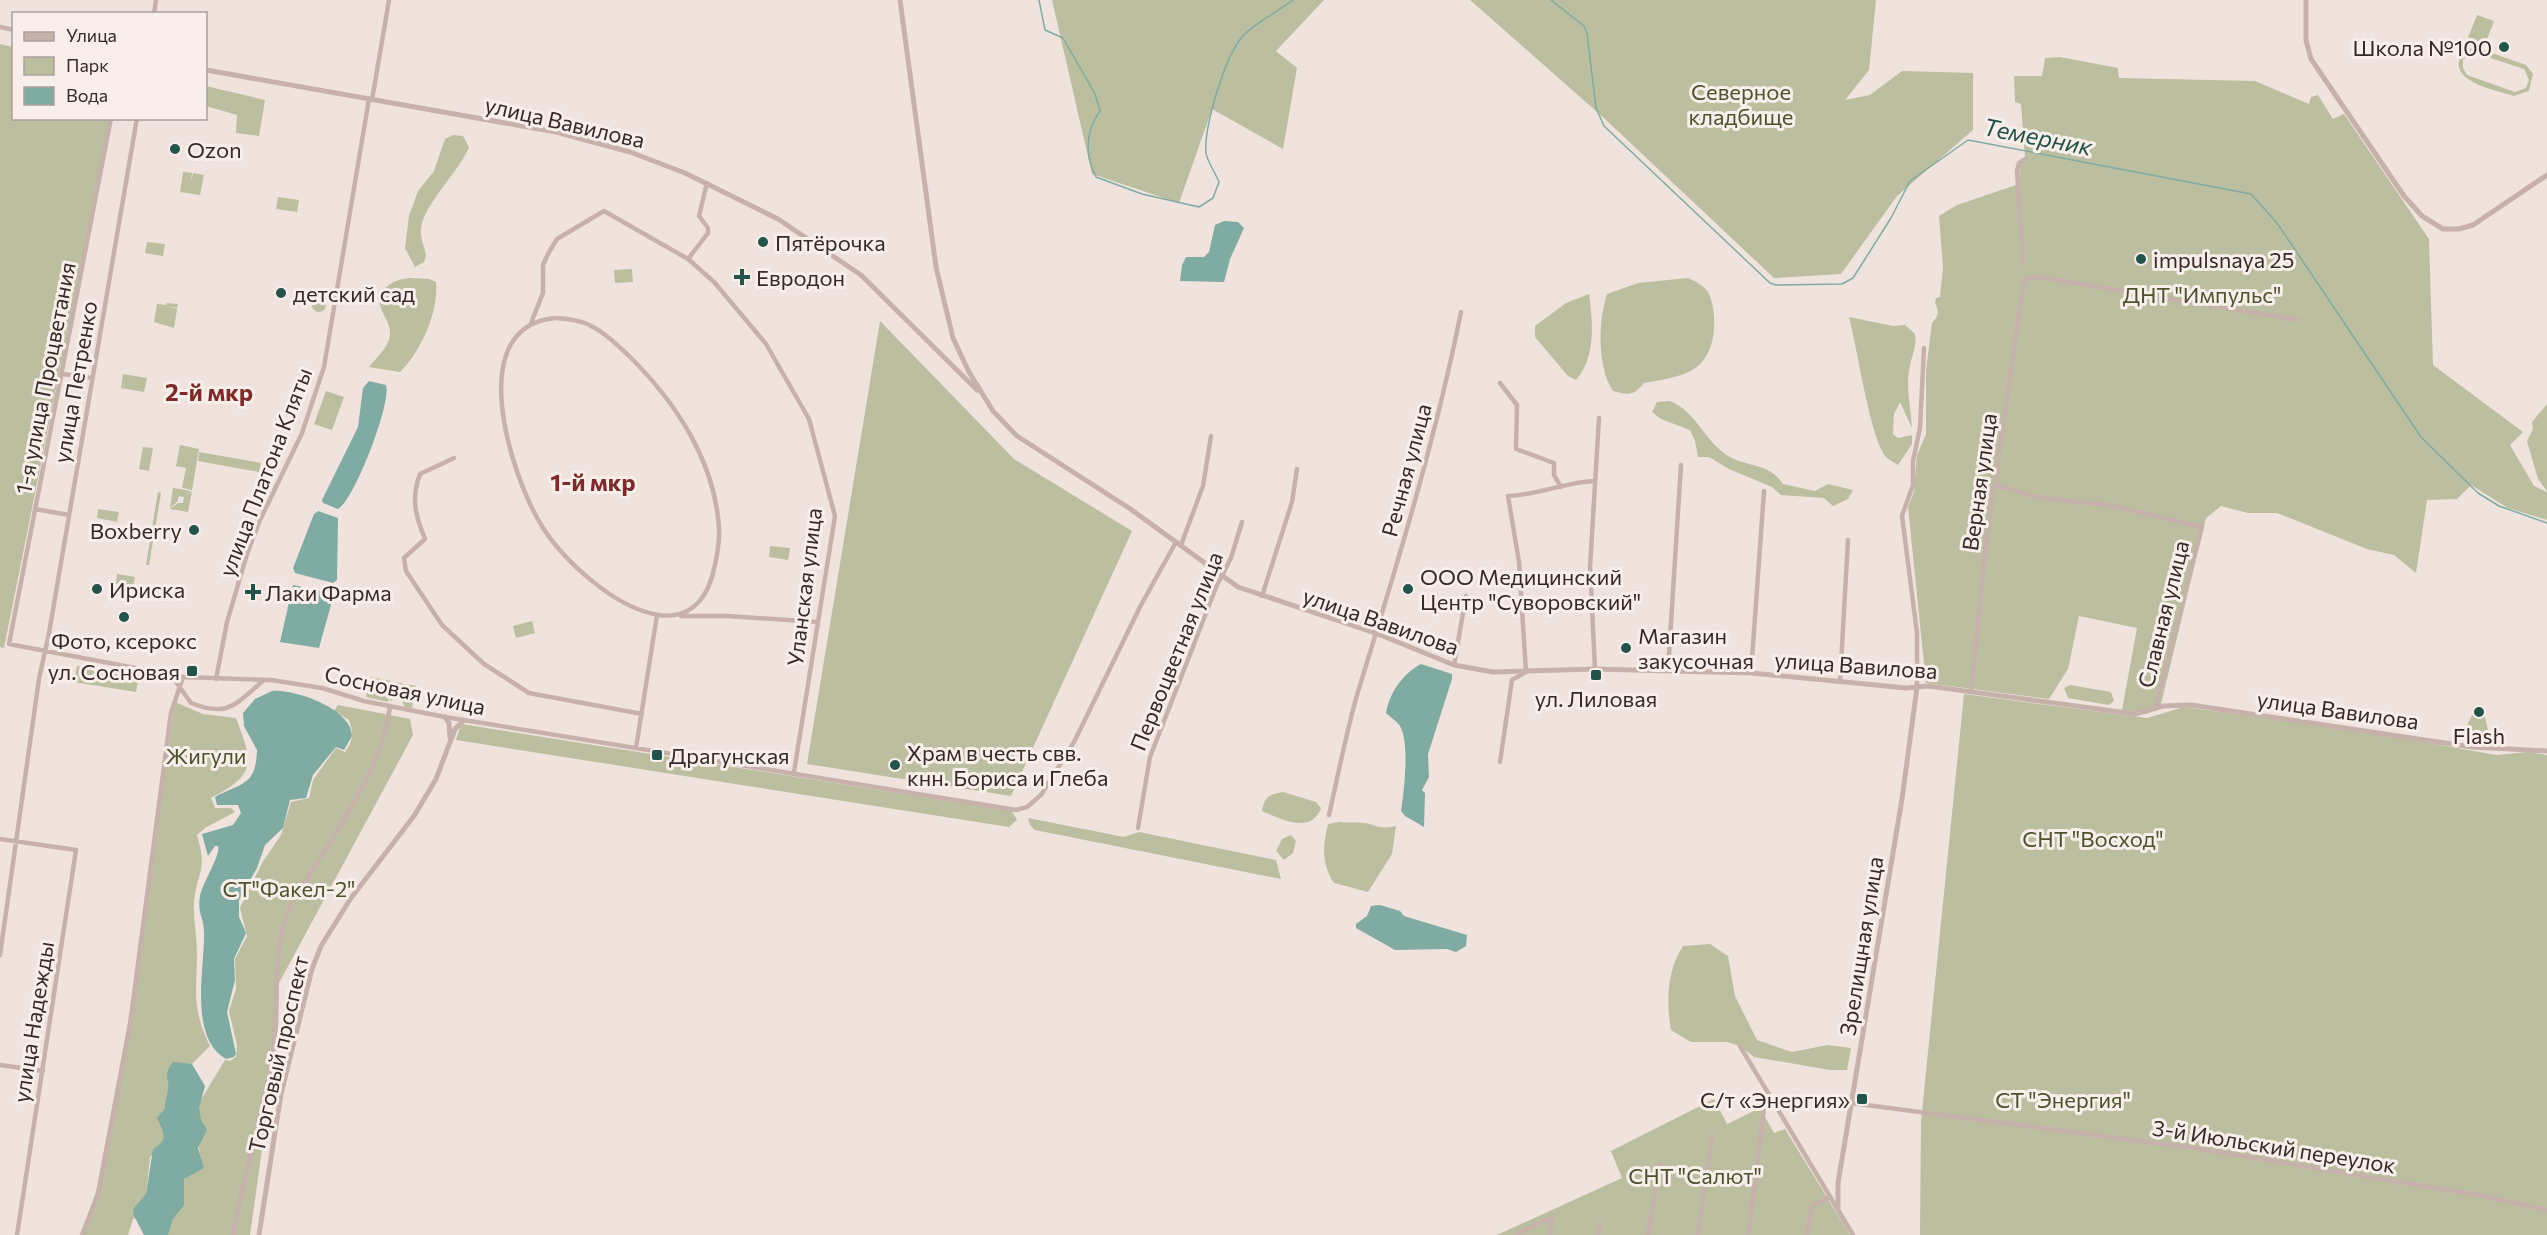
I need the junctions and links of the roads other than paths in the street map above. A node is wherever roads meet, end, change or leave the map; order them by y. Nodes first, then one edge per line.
1 (389, 0) edge
2 (900, 0) edge
3 (2306, 0) edge
4 (207, 70) edge
5 (371, 99) junction
6 (111, 120) edge
7 (137, 120) edge
8 (2025, 159) dead end
9 (2547, 175) edge
10 (708, 183) junction
11 (688, 259) junction
12 (2023, 262) dead end
13 (1461, 312) dead end
14 (2299, 320) dead end
15 (531, 322) junction
16 (1924, 348) dead end
17 (62, 374) junction
18 (92, 378) junction
19 (1500, 383) dead end
20 (984, 397) junction
21 (1599, 418) dead end
22 (1211, 436) dead end
23 (454, 458) dead end
24 (1681, 465) dead end
25 (1297, 469) dead end
26 (1595, 481) junction
27 (1996, 485) junction
28 (1561, 487) junction
29 (1764, 491) dead end
30 (35, 509) junction
31 (69, 514) junction
32 (1242, 522) dead end
33 (1848, 540) dead end
34 (1178, 543) junction
35 (1223, 576) junction
36 (1466, 596) dead end
37 (1262, 597) junction
38 (657, 615) junction
39 (672, 616) junction
40 (818, 622) junction
41 (1378, 634) junction
42 (9, 644) joint
43 (44, 650) junction
44 (1454, 665) junction
45 (1595, 669) junction
46 (1668, 670) junction
47 (1526, 672) junction
48 (1752, 673) junction
49 (170, 675) junction
50 (183, 677) junction
51 (216, 679) junction
52 (263, 681) junction
53 (1840, 682) junction
54 (1917, 687) junction
55 (179, 688) junction
56 (1971, 691) junction
57 (390, 707) junction
58 (2155, 709) junction
59 (642, 714) junction
60 (445, 717) junction
61 (463, 720) junction
62 (450, 739) junction
63 (636, 748) junction
64 (2547, 751) edge
65 (1500, 762) dead end
66 (794, 772) junction
67 (1329, 815) dead end
68 (1138, 828) dead end
69 (0, 839) edge
70 (18, 842) junction
71 (0, 955) edge
72 (1740, 1046) dead end
73 (0, 1065) edge
74 (43, 1071) junction
75 (1851, 1103) junction
76 (1764, 1109) dead end
77 (1712, 1137) dead end
78 (1660, 1164) dead end
79 (1830, 1197) junction
80 (1838, 1210) junction
81 (2547, 1210) edge
82 (1600, 1225) dead end
83 (16, 1235) edge
84 (82, 1235) edge
85 (233, 1235) edge
86 (259, 1235) edge
87 (1516, 1235) edge
88 (1550, 1235) edge
89 (1598, 1235) edge
90 (1648, 1235) edge
91 (1698, 1235) edge
92 (1748, 1235) edge
93 (1808, 1235) edge
94 (1853, 1235) edge

1 - 5 street, улица Платона Кляты
2 - 20 street, улица Вавилова
3 - 9 street
4 - 5 street, улица Вавилова
5 - 10 street, улица Вавилова
5 - 51 street, улица Платона Кляты
6 - 17 street, 1-я улица Процветания
7 - 18 street, улица Петренко
8 - 12 street
10 - 11 street
10 - 20 street, улица Вавилова
11 - 15 street, Уланская улица
11 - 40 street, Уланская улица
13 - 41 street, Речная улица
14 - 27 street, Верная улица
15 - 38 street
15 - 39 street
16 - 54 street
17 - 18 street
17 - 30 street, 1-я улица Процветания
18 - 31 street, улица Петренко
19 - 28 street
20 - 34 street, улица Вавилова
21 - 26 street
22 - 34 street
23 - 59 street
24 - 46 street
25 - 37 street
26 - 28 street
26 - 45 street
27 - 56 street, Верная улица
27 - 58 street, Славная улица
28 - 47 street
29 - 48 street
30 - 31 street
30 - 42 street, 1-я улица Процветания
31 - 43 street, улица Петренко
32 - 35 street, Первоцветная улица
33 - 53 street
34 - 35 street, улица Вавилова
34 - 66 street, Сосновая улица
35 - 37 street, улица Вавилова
35 - 68 street, Первоцветная улица
36 - 44 street
37 - 41 street, улица Вавилова
38 - 39 street
38 - 59 street
39 - 40 street
40 - 66 street, Уланская улица
41 - 44 street, улица Вавилова
41 - 67 street, Речная улица
42 - 43 street, Сосновая улица
43 - 49 street, Сосновая улица
43 - 70 street, улица Петренко
44 - 47 street, улица Вавилова
45 - 46 street, улица Вавилова
45 - 47 street, улица Вавилова
46 - 48 street, улица Вавилова
47 - 65 street
48 - 53 street, улица Вавилова
49 - 50 street, Сосновая улица
49 - 55 street
50 - 51 street, Сосновая улица
50 - 55 street
51 - 52 street, Сосновая улица
52 - 55 street
52 - 57 street, Сосновая улица
53 - 54 street, улица Вавилова
54 - 56 street, улица Вавилова
54 - 75 street, Зрелищная улица
55 - 84 street
56 - 58 street, улица Вавилова
57 - 60 street, Сосновая улица
57 - 85 street
58 - 64 street, улица Вавилова
59 - 63 street
60 - 61 street, Сосновая улица
60 - 62 street
61 - 62 street, Торговый проспект
61 - 63 street, Сосновая улица
62 - 86 street, Торговый проспект
63 - 66 street, Сосновая улица
69 - 70 street
70 - 71 street, улица Петренко
70 - 74 street, улица Надежды
72 - 79 street
73 - 74 street
74 - 83 street, улица Надежды
75 - 80 street, Зрелищная улица
75 - 81 street, 3-й Июльский переулок
76 - 92 street
77 - 91 street
78 - 90 street
79 - 80 street
79 - 93 street
80 - 94 street
82 - 89 street
87 - 88 street

